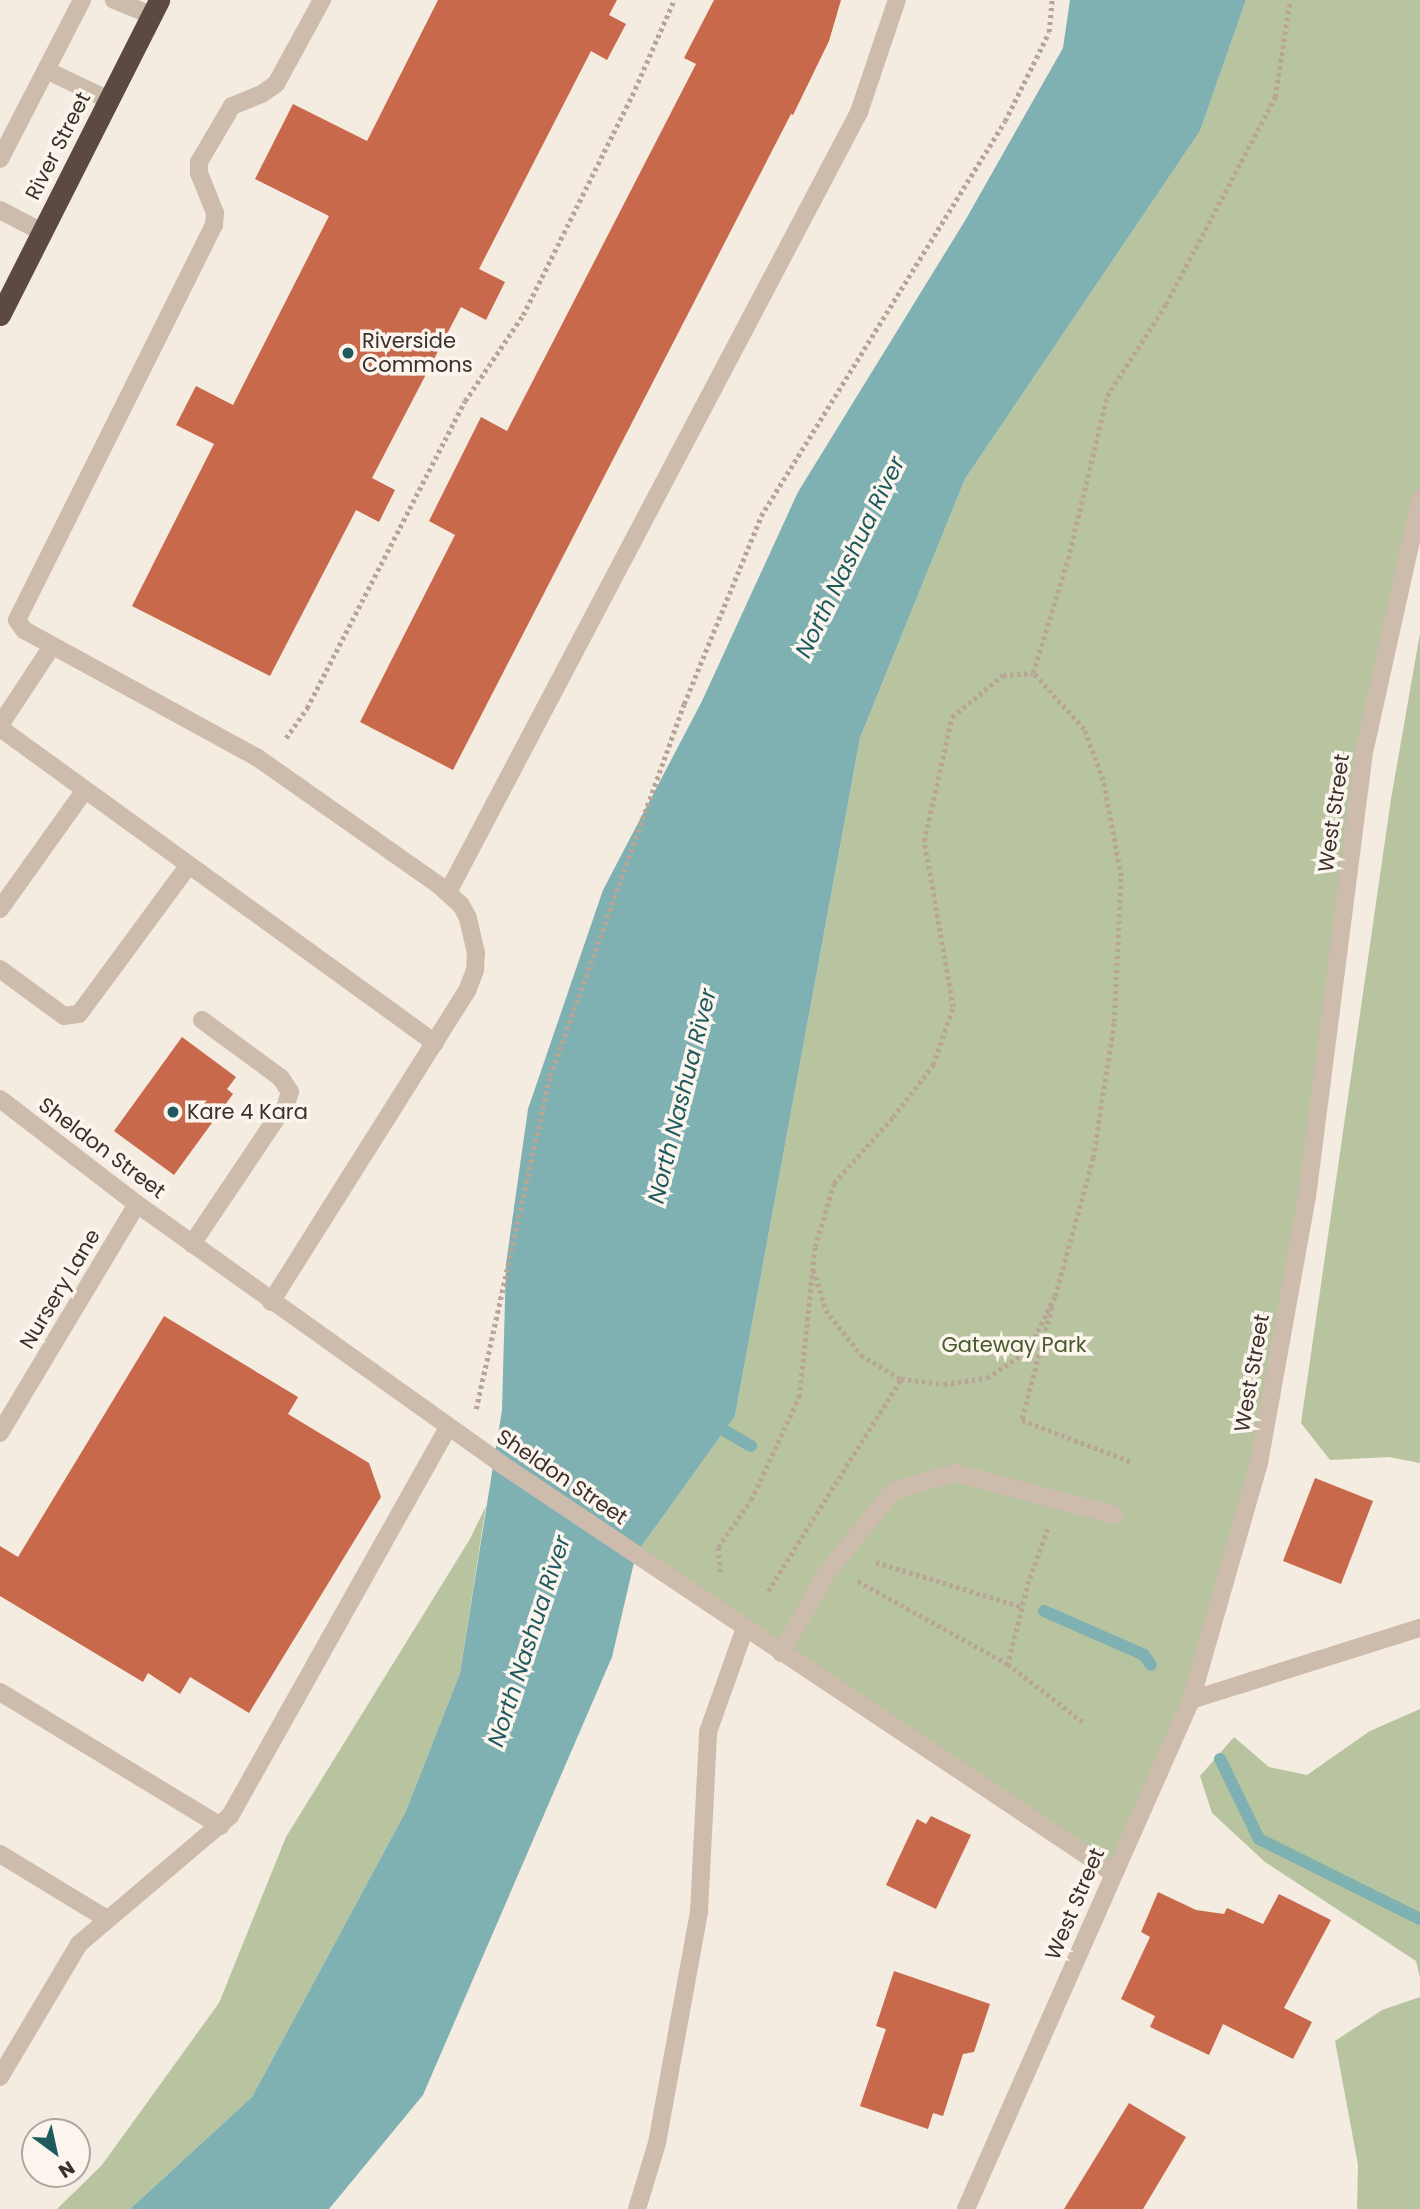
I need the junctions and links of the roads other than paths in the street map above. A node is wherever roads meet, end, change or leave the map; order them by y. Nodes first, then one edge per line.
1 (82, 0) edge
2 (114, 0) edge
3 (322, 0) edge
4 (897, 0) edge
5 (155, 8) edge
6 (46, 70) junction
7 (109, 100) junction
8 (0, 159) edge
9 (0, 211) edge
10 (42, 232) junction
11 (0, 315) edge
12 (1420, 499) edge
13 (52, 646) junction
14 (0, 727) edge
15 (85, 790) junction
16 (189, 866) junction
17 (448, 892) junction
18 (0, 909) edge
19 (0, 969) edge
20 (202, 1020) dead end
21 (435, 1043) junction
22 (0, 1100) edge
23 (137, 1204) junction
24 (192, 1244) junction
25 (271, 1302) junction
26 (448, 1427) junction
27 (0, 1433) edge
28 (1115, 1515) dead end
29 (744, 1628) junction
30 (1420, 1628) edge
31 (781, 1653) junction
32 (0, 1692) edge
33 (1191, 1700) junction
34 (220, 1826) junction
35 (0, 1854) edge
36 (1113, 1873) junction
37 (107, 1919) junction
38 (0, 2077) edge
39 (637, 2209) edge
40 (966, 2209) edge

1 - 6 street
2 - 5 street
3 - 13 street
4 - 17 street
5 - 7 highway, River Street
6 - 7 street
6 - 8 street
7 - 10 highway, River Street
9 - 10 street
10 - 11 highway, River Street
12 - 33 street, West Street
13 - 14 street
13 - 17 street
14 - 15 street
15 - 16 street
15 - 18 street
16 - 19 street
16 - 21 street
17 - 21 street
20 - 24 street
21 - 25 street
22 - 23 street, Sheldon Street
23 - 24 street, Sheldon Street
23 - 27 street, Nursery Lane
24 - 25 street, Sheldon Street
25 - 26 street, Sheldon Street
26 - 29 street, Sheldon Street
26 - 34 street
28 - 31 street
29 - 31 street, Sheldon Street
29 - 39 street
30 - 33 street
31 - 36 street, Sheldon Street
32 - 34 street
33 - 36 street, West Street
34 - 37 street
35 - 37 street
36 - 40 street, West Street
37 - 38 street

